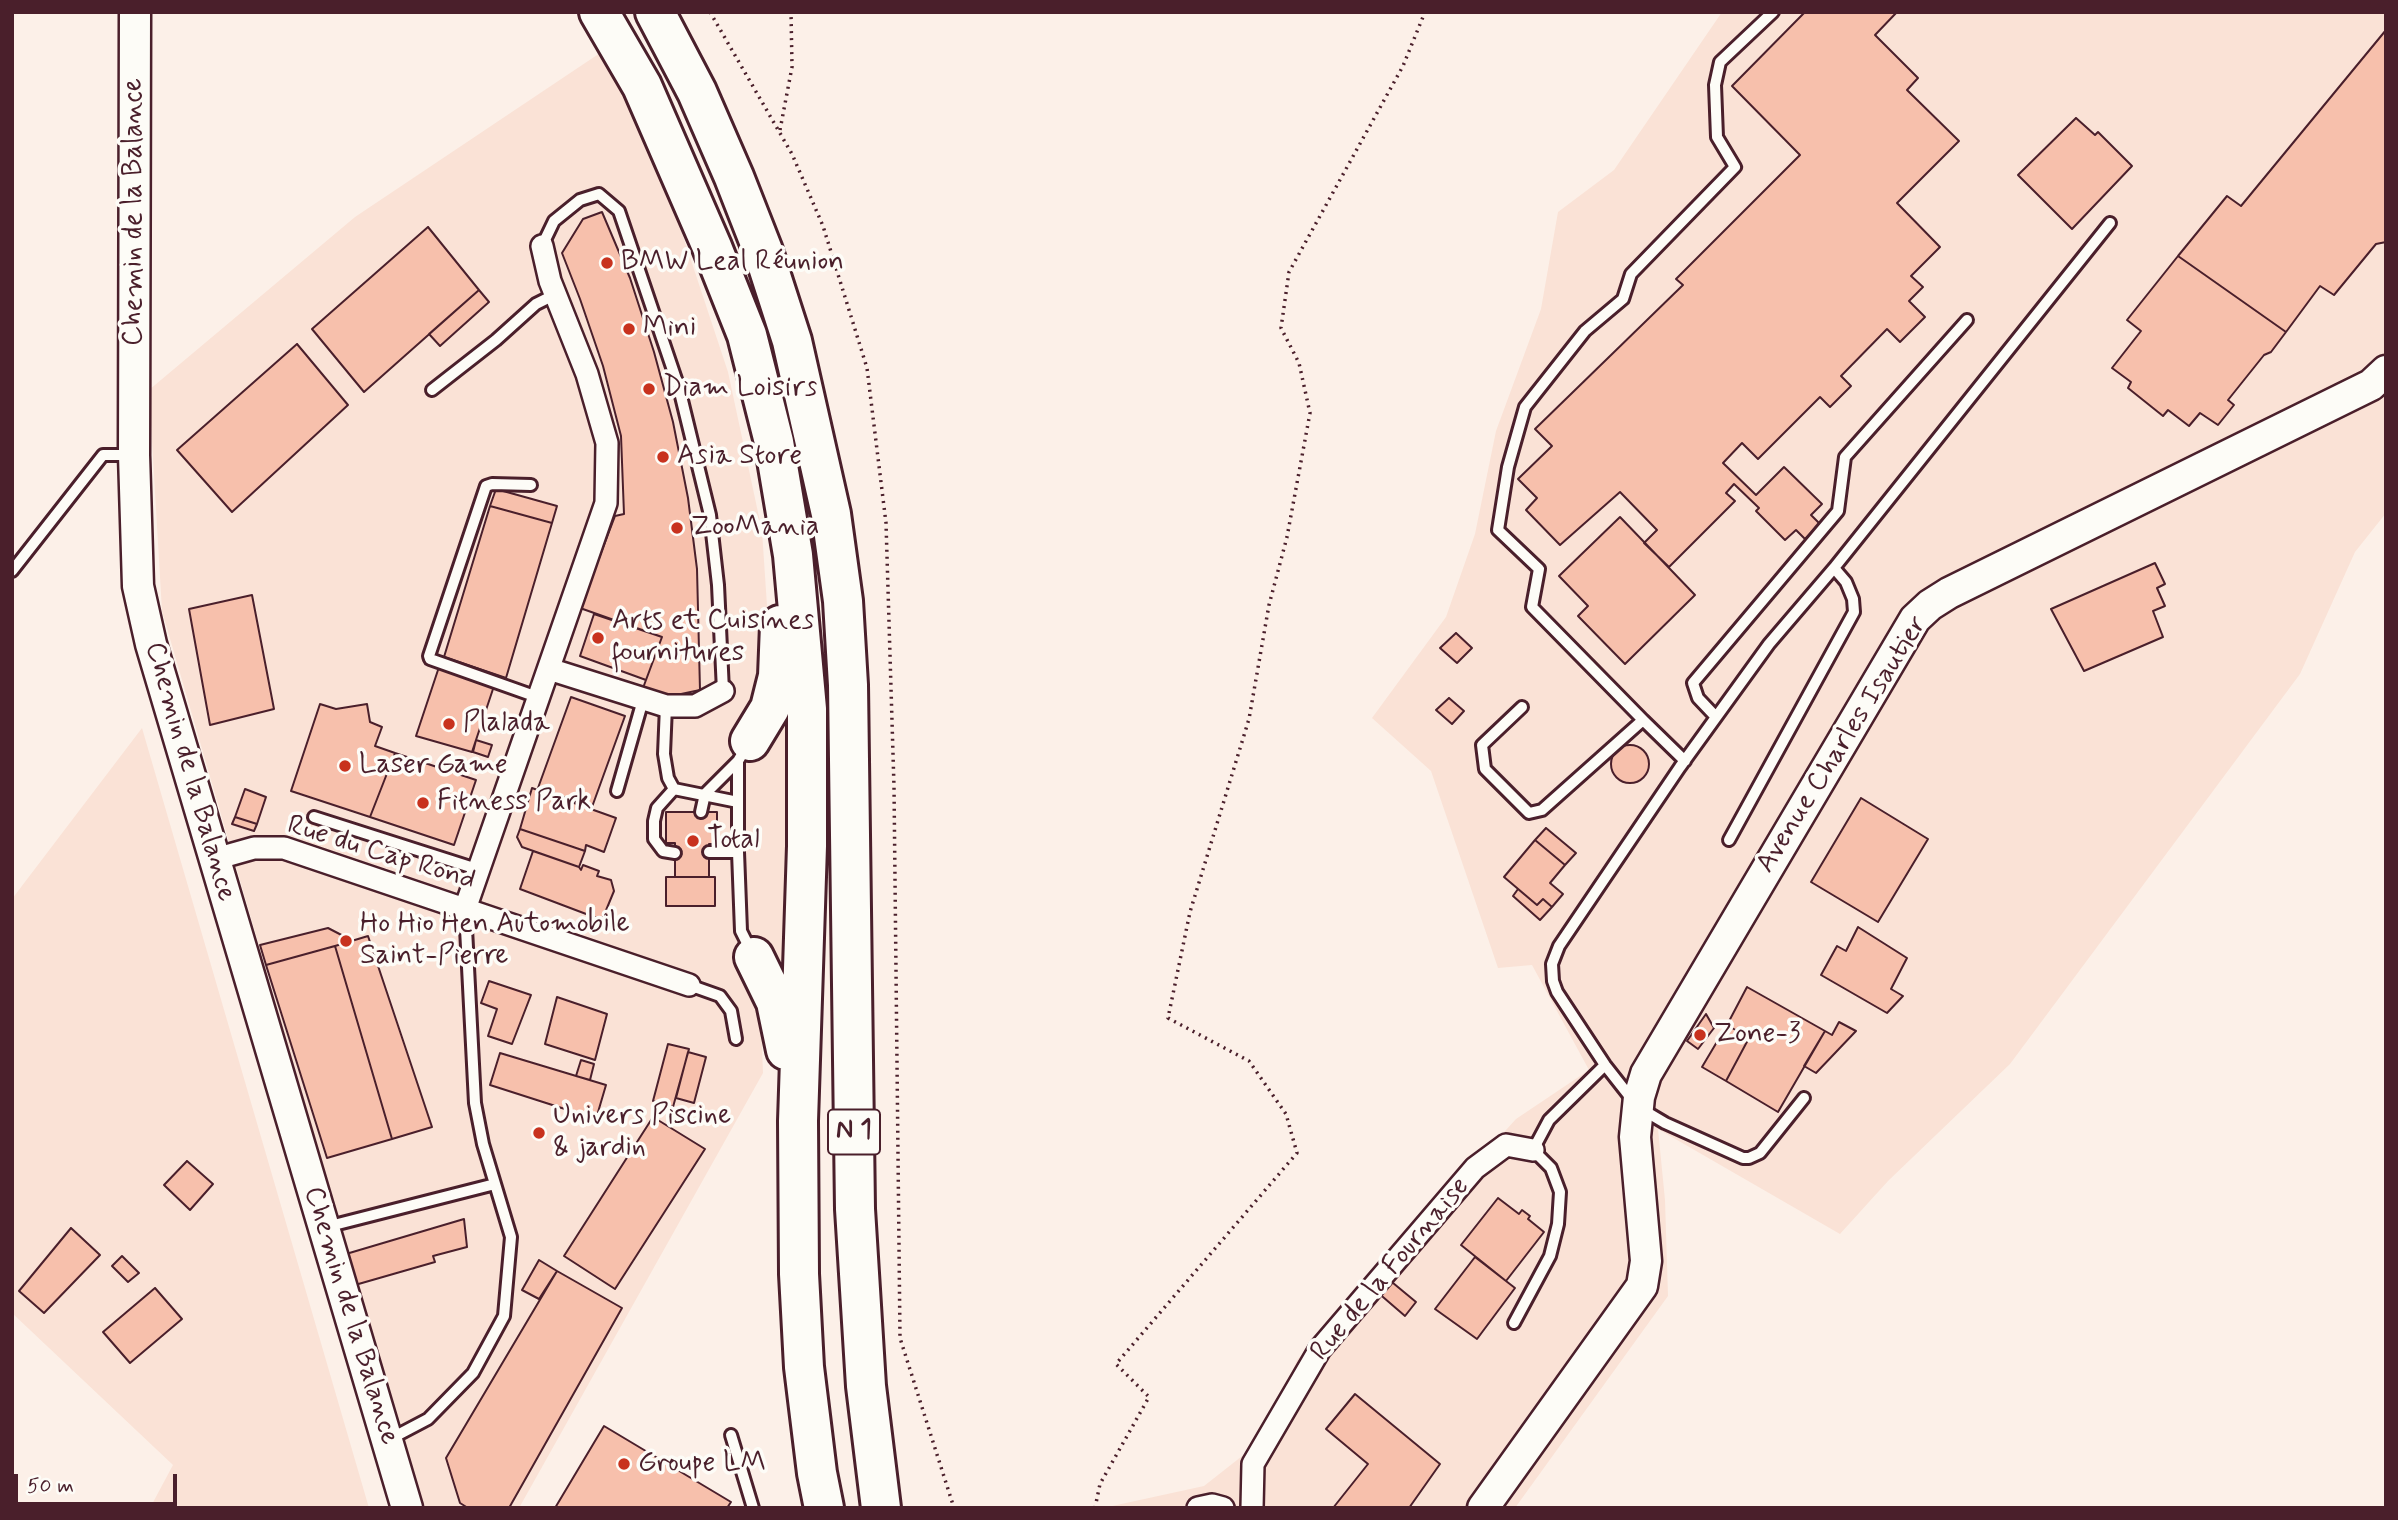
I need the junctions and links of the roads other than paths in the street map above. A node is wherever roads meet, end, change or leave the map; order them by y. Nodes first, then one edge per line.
1 (135, 12) edge
2 (599, 12) edge
3 (655, 12) edge
4 (1773, 12) edge
5 (675, 160) junction
6 (2110, 223) dead end
7 (542, 246) joint
8 (556, 294) junction
9 (1967, 320) dead end
10 (2386, 371) edge
11 (432, 390) dead end
12 (134, 455) junction
13 (531, 485) dead end
14 (1834, 568) junction
15 (12, 572) edge
16 (550, 669) junction
17 (723, 691) joint
18 (540, 698) junction
19 (643, 700) junction
20 (666, 706) junction
21 (1522, 707) dead end
22 (1716, 717) junction
23 (1643, 720) junction
24 (744, 751) junction
25 (1685, 761) junction
26 (674, 789) junction
27 (617, 791) dead end
28 (705, 794) junction
29 (738, 802) junction
30 (701, 812) dead end
31 (314, 817) dead end
32 (1729, 840) dead end
33 (709, 852) dead end
34 (738, 852) junction
35 (675, 853) dead end
36 (215, 859) junction
37 (480, 870) junction
38 (465, 909) junction
39 (754, 957) joint
40 (689, 985) joint
41 (736, 1039) dead end
42 (1605, 1065) junction
43 (1804, 1098) dead end
44 (1638, 1107) junction
45 (797, 1121) junction
46 (1533, 1150) junction
47 (495, 1184) junction
48 (324, 1227) junction
49 (1514, 1323) dead end
50 (731, 1435) dead end
51 (388, 1440) junction
52 (881, 1504) edge
53 (407, 1508) edge
54 (753, 1508) edge
55 (824, 1508) edge
56 (1198, 1508) edge
57 (1223, 1508) edge
58 (1252, 1508) edge
59 (1483, 1508) edge

1 - 12 street, Chemin de la Balance
2 - 5 highway, N 1
3 - 52 highway, N 1
4 - 23 lane
5 - 24 highway
5 - 45 highway, N 1
6 - 14 lane
7 - 8 street
7 - 17 lane
8 - 11 lane
8 - 16 street
9 - 22 lane
10 - 44 street, Avenue Charles Isautier
12 - 15 lane
12 - 36 street, Chemin de la Balance
13 - 18 lane
14 - 22 lane
14 - 32 lane
16 - 18 street
16 - 19 street
17 - 20 street
18 - 37 street
19 - 20 street
19 - 27 lane
20 - 26 lane
21 - 23 lane
22 - 25 lane
23 - 25 lane
24 - 28 lane
24 - 29 lane
25 - 42 lane
26 - 28 lane
26 - 35 lane
28 - 29 lane
28 - 30 lane
29 - 34 lane
31 - 37 lane
33 - 34 lane
34 - 39 lane
36 - 38 street, Rue du Cap Rond
36 - 48 street, Chemin de la Balance
37 - 38 street
38 - 40 street, Rue du Cap Rond
38 - 47 lane
39 - 45 highway
40 - 41 lane
42 - 44 lane
42 - 46 lane
43 - 44 lane
44 - 59 street
45 - 55 highway, N 1
46 - 49 lane
46 - 58 street, Rue de la Fournaise
47 - 48 lane
47 - 51 lane
48 - 51 street, Chemin de la Balance
50 - 54 lane
51 - 53 street, Chemin de la Balance
56 - 57 street

